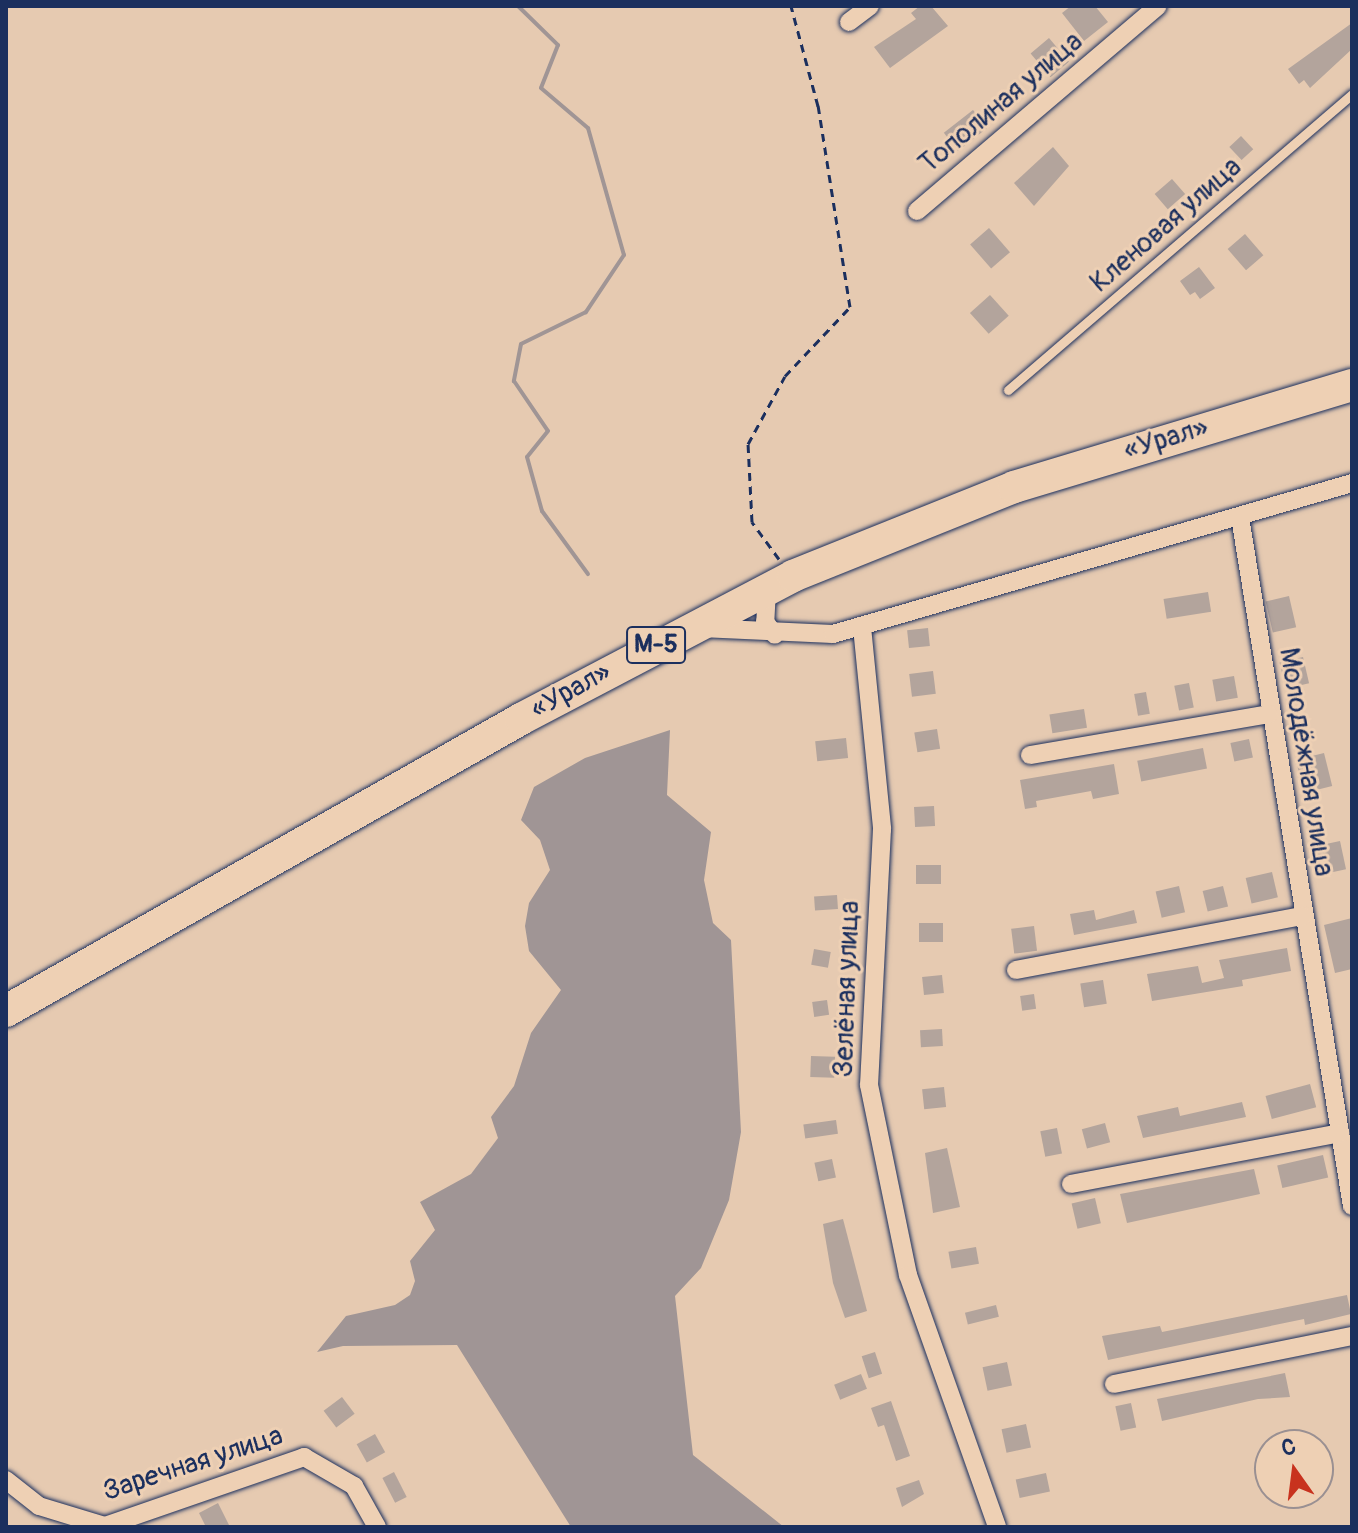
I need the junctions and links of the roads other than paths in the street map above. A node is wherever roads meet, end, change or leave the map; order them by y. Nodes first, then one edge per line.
1 (870, 6) edge
2 (1158, 6) edge
3 (849, 22) dead end
4 (1352, 94) edge
5 (917, 211) dead end
6 (1352, 385) edge
7 (1008, 390) dead end
8 (1352, 483) edge
9 (1240, 517) junction
10 (780, 583) junction
11 (690, 627) junction
12 (862, 627) junction
13 (775, 635) junction
14 (1269, 714) junction
15 (1030, 755) dead end
16 (1303, 916) junction
17 (1016, 970) dead end
18 (6, 1011) edge
19 (1340, 1133) junction
20 (1071, 1184) dead end
21 (1352, 1206) edge
22 (1352, 1336) edge
23 (1114, 1384) dead end
24 (6, 1480) edge
25 (78, 1522) edge
26 (377, 1527) edge
27 (997, 1527) edge

1 - 3 street
2 - 5 street, Тополиная улица
4 - 7 lane, Кленовая улица
6 - 10 highway, «Урал» / М-5
8 - 9 street
9 - 12 street
9 - 14 street, Молодёжная улица
10 - 11 highway, «Урал» / М-5
10 - 13 street
11 - 13 street
11 - 18 highway, «Урал» / М-5
12 - 13 street
12 - 27 street, Зелёная улица
14 - 15 street
14 - 16 street, Молодёжная улица
16 - 17 street
16 - 19 street, Молодёжная улица
19 - 20 street
19 - 21 street, Молодёжная улица
22 - 23 street
24 - 25 street, Заречная улица
25 - 26 street, Заречная улица

